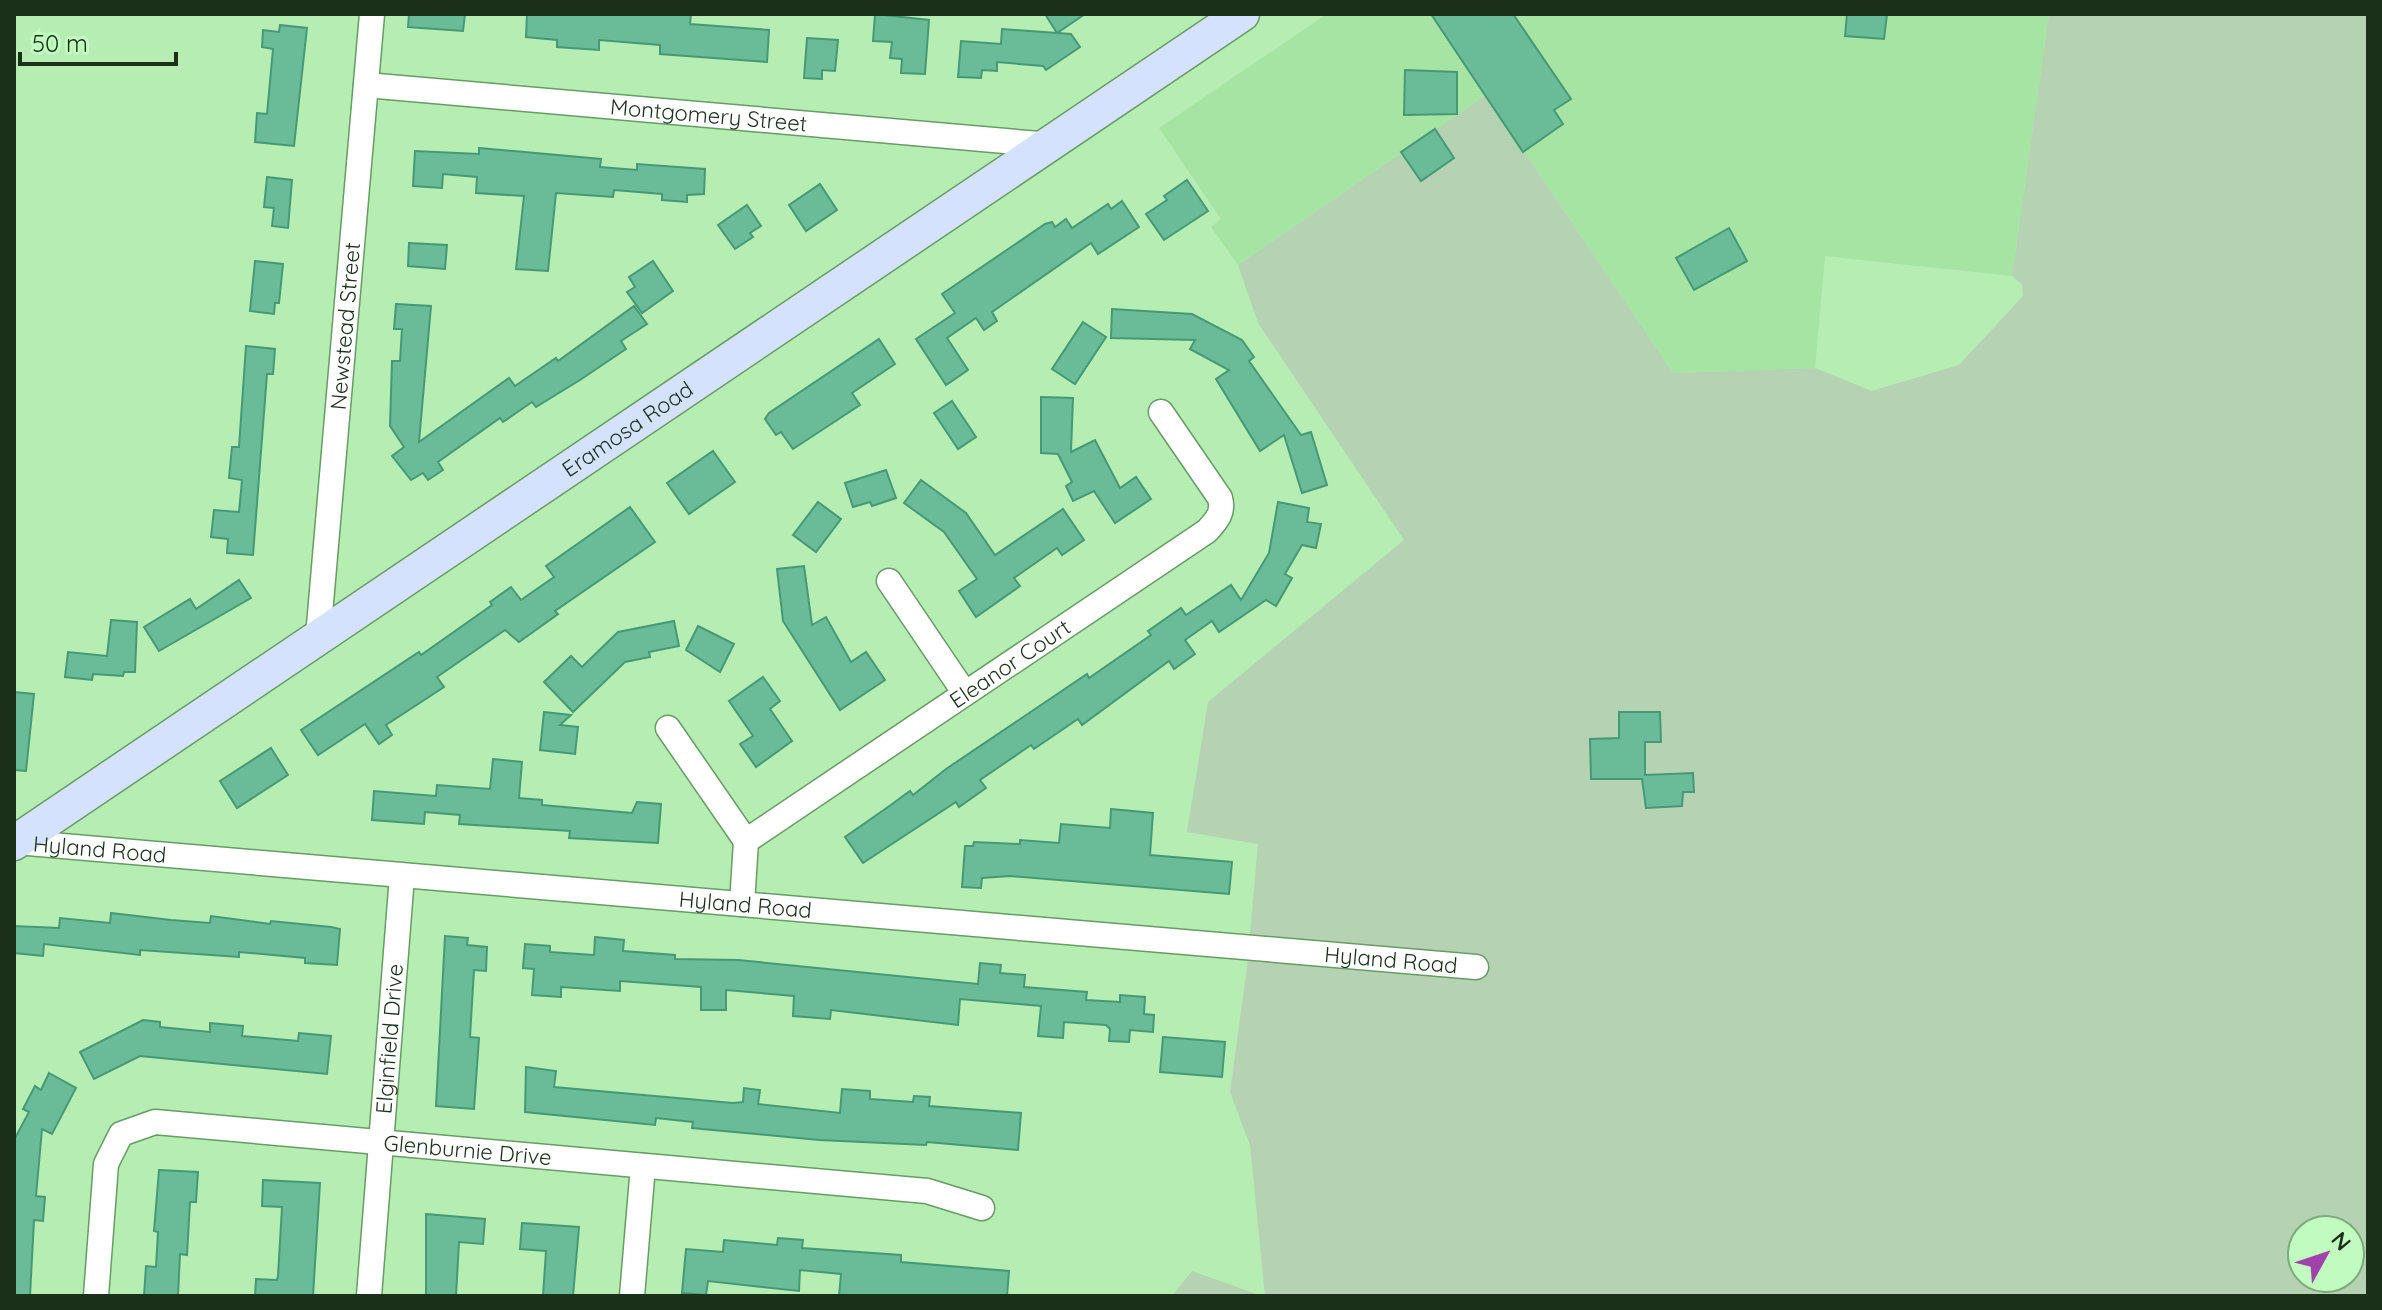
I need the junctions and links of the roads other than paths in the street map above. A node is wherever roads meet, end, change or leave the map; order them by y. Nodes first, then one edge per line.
1 (372, 14) edge
2 (1242, 14) edge
3 (366, 85) junction
4 (1051, 145) junction
5 (1161, 412) dead end
6 (889, 581) dead end
7 (318, 637) junction
8 (964, 692) junction
9 (668, 728) dead end
10 (746, 841) junction
11 (15, 843) edge
12 (402, 876) junction
13 (742, 904) junction
14 (1476, 967) dead end
15 (382, 1142) junction
16 (643, 1166) junction
17 (982, 1208) dead end
18 (96, 1296) edge
19 (369, 1296) edge
20 (632, 1296) edge

1 - 3 street, Newstead Street
2 - 4 main road, Eramosa Road
3 - 4 street, Montgomery Street
3 - 7 street, Newstead Street
4 - 7 main road, Eramosa Road
5 - 8 street, Eleanor Court
6 - 8 street
7 - 11 main road, Eramosa Road
8 - 10 street, Eleanor Court
9 - 10 street
10 - 13 street
11 - 12 street, Hyland Road
12 - 13 street, Hyland Road
12 - 15 street, Elginfield Drive
13 - 14 street, Hyland Road
15 - 16 street, Glenburnie Drive
15 - 18 street, Glenburnie Drive
15 - 19 street, Elginfield Drive
16 - 17 street, Glenburnie Drive
16 - 20 street

